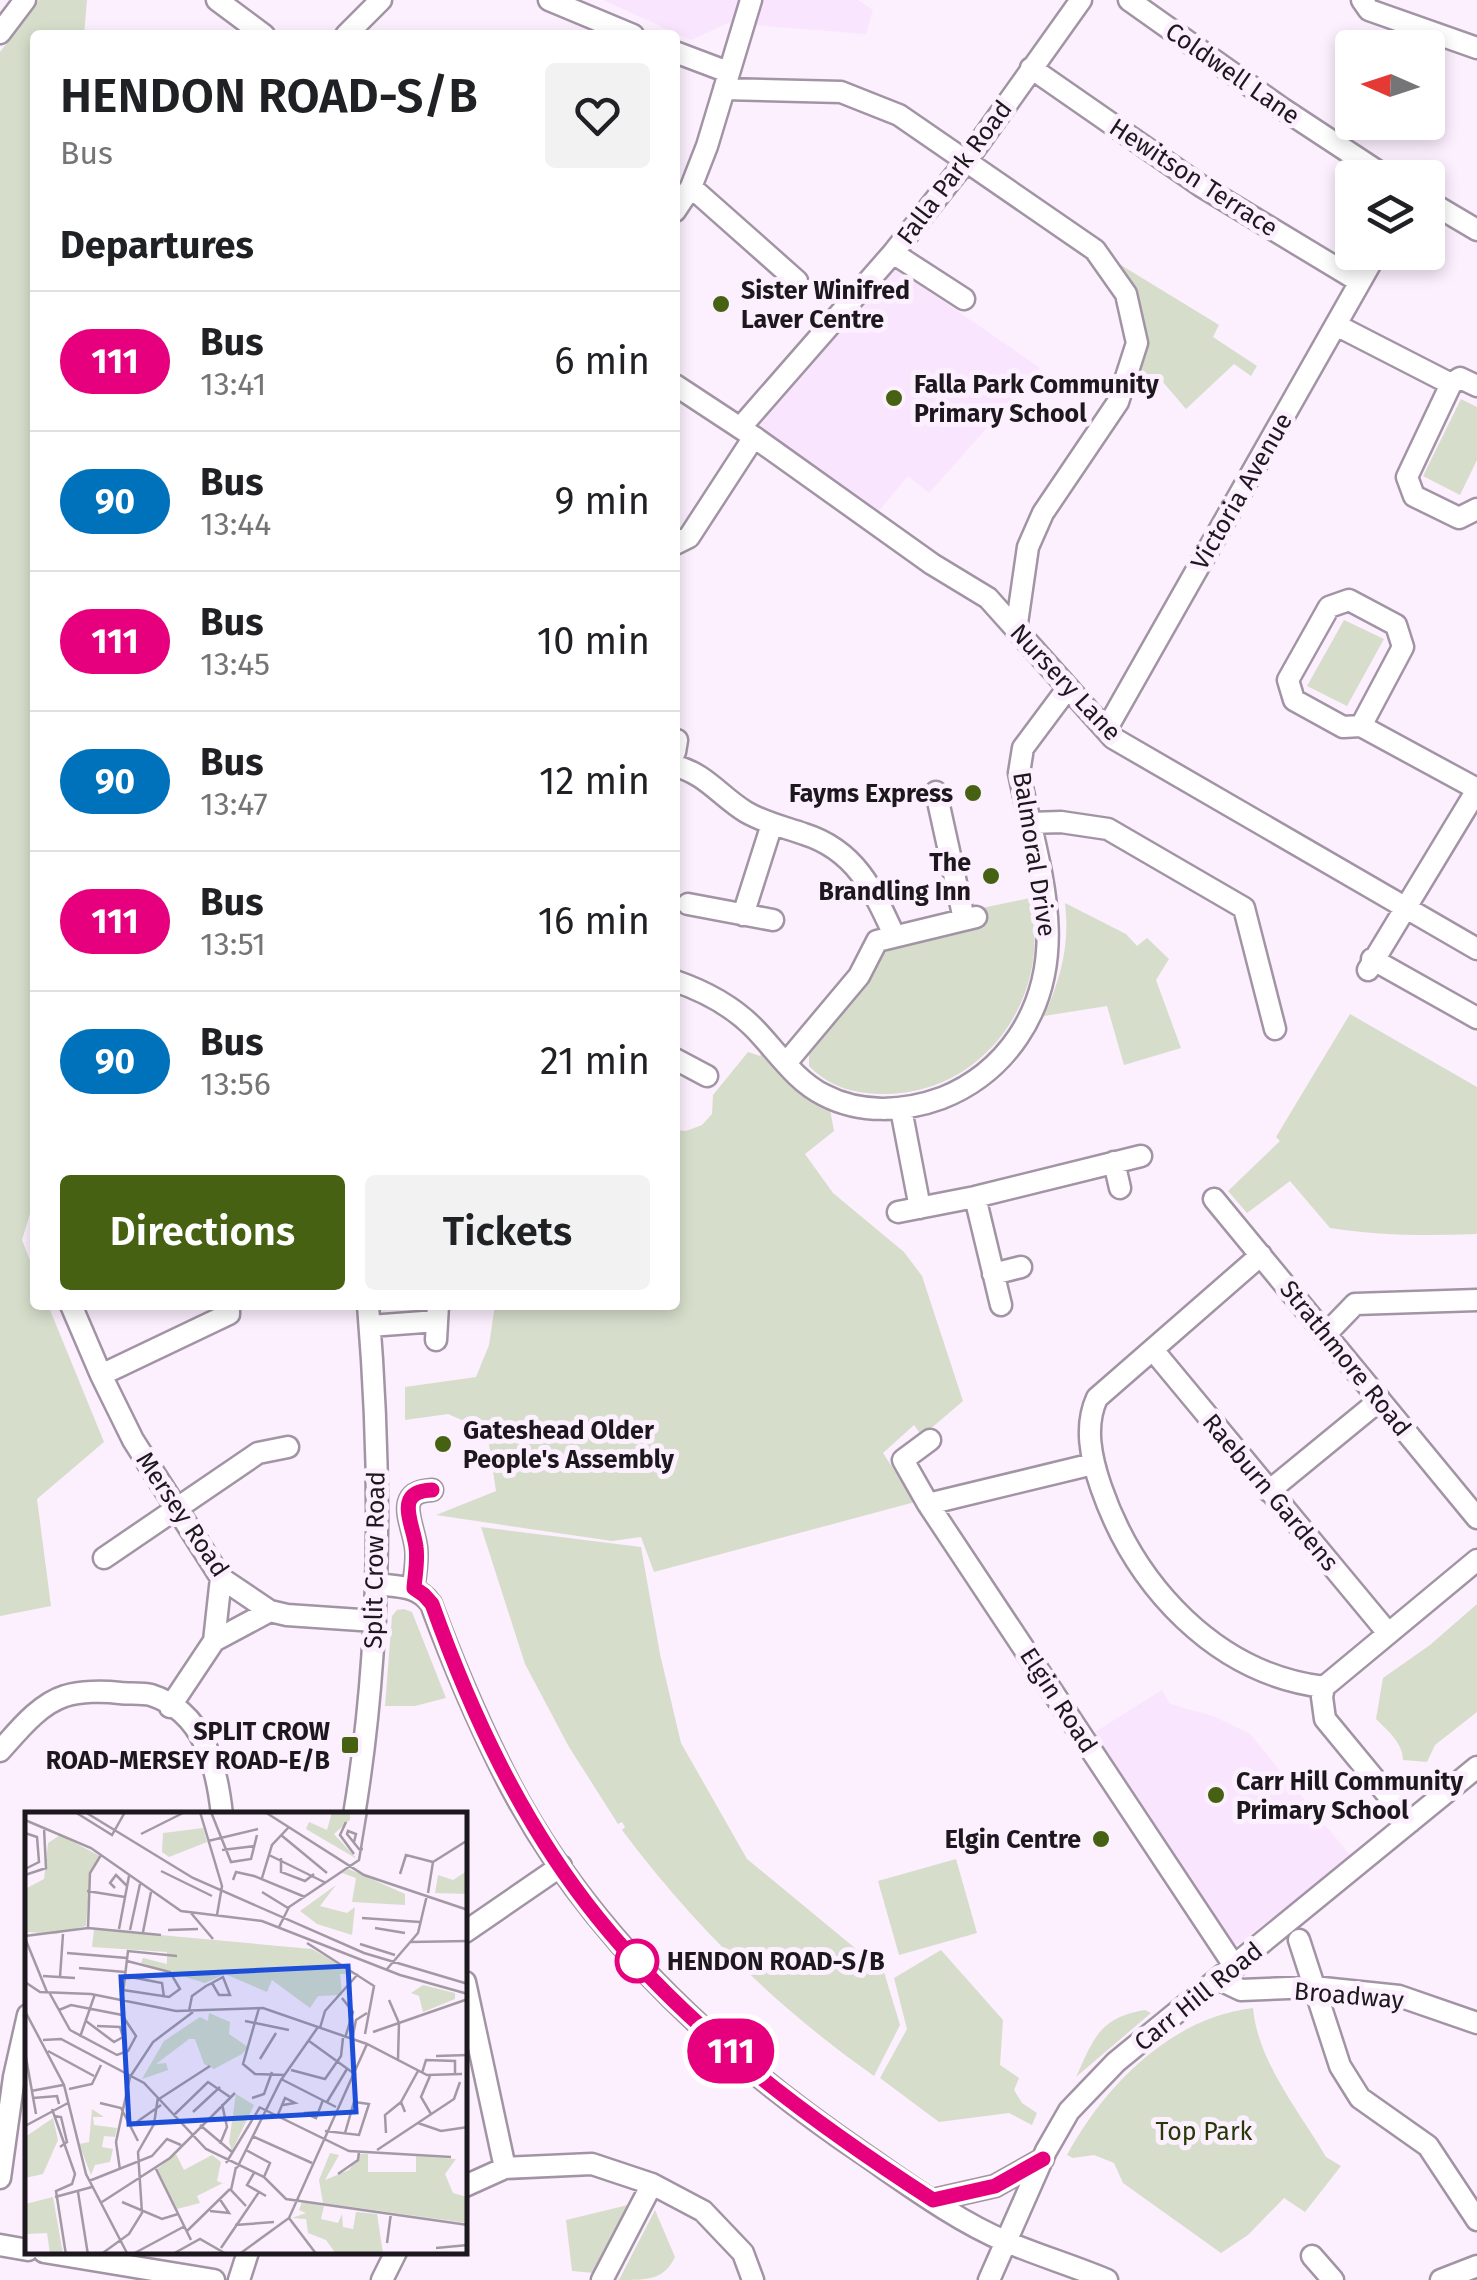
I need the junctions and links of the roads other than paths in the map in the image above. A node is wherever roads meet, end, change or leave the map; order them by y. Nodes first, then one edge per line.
1 (25, 0) edge
2 (217, 0) edge
3 (256, 0) edge
4 (380, 0) edge
5 (549, 0) edge
6 (751, 0) edge
7 (1080, 0) edge
8 (1129, 0) edge
9 (1362, 0) edge
10 (242, 18) junction
11 (258, 30) edge
12 (351, 30) edge
13 (621, 30) edge
14 (0, 33) edge
15 (1477, 48) edge
16 (680, 55) edge
17 (1031, 68) junction
18 (726, 80) junction
19 (966, 160) junction
20 (1360, 160) edge
21 (691, 187) junction
22 (680, 204) edge
23 (1445, 212) edge
24 (1477, 230) edge
25 (893, 253) junction
26 (1367, 270) edge
27 (797, 280) dead end
28 (1360, 282) junction
29 (964, 299) dead end
30 (1336, 325) junction
31 (1451, 384) junction
32 (1477, 386) edge
33 (680, 389) edge
34 (747, 432) junction
35 (1477, 510) edge
36 (680, 542) edge
37 (1016, 630) junction
38 (1067, 689) junction
39 (1361, 726) junction
40 (1106, 730) junction
41 (680, 768) edge
42 (1477, 790) edge
43 (936, 792) dead end
44 (1030, 823) junction
45 (772, 824) junction
46 (688, 904) dead end
47 (1402, 908) junction
48 (743, 915) junction
49 (773, 920) dead end
50 (894, 934) junction
51 (1477, 949) edge
52 (680, 983) edge
53 (1477, 1018) edge
54 (1274, 1029) dead end
55 (680, 1062) edge
56 (786, 1063) junction
57 (707, 1076) dead end
58 (901, 1109) junction
59 (1141, 1156) dead end
60 (1114, 1162) junction
61 (1120, 1188) dead end
62 (975, 1197) junction
63 (1214, 1198) dead end
64 (920, 1208) junction
65 (898, 1212) dead end
66 (1262, 1256) junction
67 (1021, 1267) dead end
68 (993, 1274) junction
69 (1477, 1300) edge
70 (1000, 1305) dead end
71 (73, 1310) edge
72 (229, 1310) edge
73 (369, 1316) edge
74 (437, 1322) edge
75 (1326, 1334) junction
76 (1153, 1350) junction
77 (101, 1375) junction
78 (1380, 1400) junction
79 (930, 1440) dead end
80 (288, 1448) dead end
81 (1093, 1464) junction
82 (432, 1490) dead end
83 (1270, 1491) junction
84 (928, 1504) junction
85 (175, 1507) junction
86 (1477, 1518) edge
87 (104, 1558) dead end
88 (1477, 1560) edge
89 (221, 1578) junction
90 (376, 1584) junction
91 (414, 1588) junction
92 (270, 1611) junction
93 (375, 1621) junction
94 (1388, 1634) junction
95 (214, 1640) junction
96 (1324, 1686) junction
97 (170, 1706) junction
98 (0, 1751) edge
99 (1477, 1767) edge
100 (222, 1812) edge
101 (355, 1812) edge
102 (1410, 1822) junction
103 (561, 1866) junction
104 (468, 1930) edge
105 (1299, 1940) dead end
106 (1227, 1974) junction
107 (1313, 1987) junction
108 (468, 1996) edge
109 (1477, 2022) edge
110 (25, 2028) edge
111 (1043, 2159) junction
112 (505, 2168) junction
113 (0, 2178) edge
114 (652, 2184) junction
115 (468, 2185) edge
116 (933, 2200) junction
117 (1477, 2220) edge
118 (1006, 2242) junction
119 (0, 2244) edge
120 (25, 2249) edge
121 (74, 2255) edge
122 (247, 2255) edge
123 (394, 2255) edge
124 (1312, 2256) dead end
125 (123, 2260) edge
126 (1477, 2266) edge
127 (214, 2280) edge
128 (239, 2280) edge
129 (382, 2280) edge
130 (602, 2280) edge
131 (754, 2280) edge
132 (990, 2280) edge
133 (1107, 2280) edge
134 (1332, 2280) edge
135 (1441, 2280) edge

1 - 14 street
2 - 10 street
3 - 10 street
4 - 12 street
5 - 13 street
6 - 18 street
7 - 17 street, Falla Park Road
8 - 20 street, Coldwell Lane
9 - 15 street
10 - 11 street
16 - 18 street
17 - 19 street, Falla Park Road
17 - 28 street, Hewitson Terrace
18 - 19 street
18 - 21 street
19 - 25 street, Falla Park Road
19 - 37 street
21 - 22 street
21 - 27 street
23 - 24 street
25 - 29 street
25 - 34 street, Falla Park Road
26 - 28 street, Victoria Avenue
28 - 30 street, Victoria Avenue
30 - 31 street
30 - 40 street, Victoria Avenue
31 - 32 street
31 - 35 street
33 - 34 street, Nursery Lane
34 - 36 street, Falla Park Road
34 - 37 street, Nursery Lane
37 - 38 street, Nursery Lane
38 - 40 street, Nursery Lane
38 - 44 street, Balmoral Drive
39 - 39 street
39 - 42 street
40 - 47 street, Nursery Lane
41 - 45 street
42 - 47 street
43 - 50 street
44 - 54 street
44 - 58 street, Balmoral Drive
45 - 48 street
45 - 50 street
46 - 48 street
47 - 51 street, Nursery Lane
47 - 53 street
48 - 49 street
50 - 56 street
52 - 56 street, Balmoral Drive
55 - 57 street
56 - 58 street, Balmoral Drive
58 - 64 street
59 - 60 street
60 - 61 street
60 - 62 street
62 - 64 street
62 - 68 street
63 - 66 street, Strathmore Road
64 - 65 street
66 - 75 street, Strathmore Road
66 - 76 street
67 - 68 street
68 - 70 street
69 - 75 street
71 - 77 street, Mersey Road
72 - 77 street
73 - 74 street
73 - 90 street, Split Crow Road
75 - 78 street, Strathmore Road
76 - 81 street
76 - 83 street, Raeburn Gardens
77 - 85 street, Mersey Road
78 - 83 street
78 - 86 street, Strathmore Road
79 - 84 street, Elgin Road
80 - 85 street
81 - 84 street
81 - 96 street
82 - 91 street
83 - 94 street, Raeburn Gardens
84 - 106 street, Elgin Road
85 - 87 street
85 - 89 street, Mersey Road
88 - 94 street
89 - 92 street, Mersey Road
89 - 95 street
90 - 91 street
90 - 93 street, Split Crow Road
91 - 103 street
92 - 93 street, Mersey Road
92 - 95 street
93 - 101 street, Split Crow Road
94 - 96 street
95 - 97 street
96 - 102 street
97 - 98 street
97 - 100 street
99 - 102 street, Carr Hill Road
102 - 106 street, Carr Hill Road
103 - 104 street
103 - 116 street
105 - 107 street
106 - 107 street, Broadway
106 - 111 street, Carr Hill Road
107 - 109 street, Broadway
107 - 117 street
108 - 112 street
110 - 113 street
111 - 116 street
111 - 118 street, Carr Hill Road
112 - 114 street
112 - 115 street
114 - 130 street
114 - 131 street
116 - 118 street
118 - 132 street, Carr Hill Road
118 - 133 street
119 - 120 street
121 - 125 street
122 - 128 street
123 - 129 street
124 - 134 street
125 - 127 street
126 - 135 street

